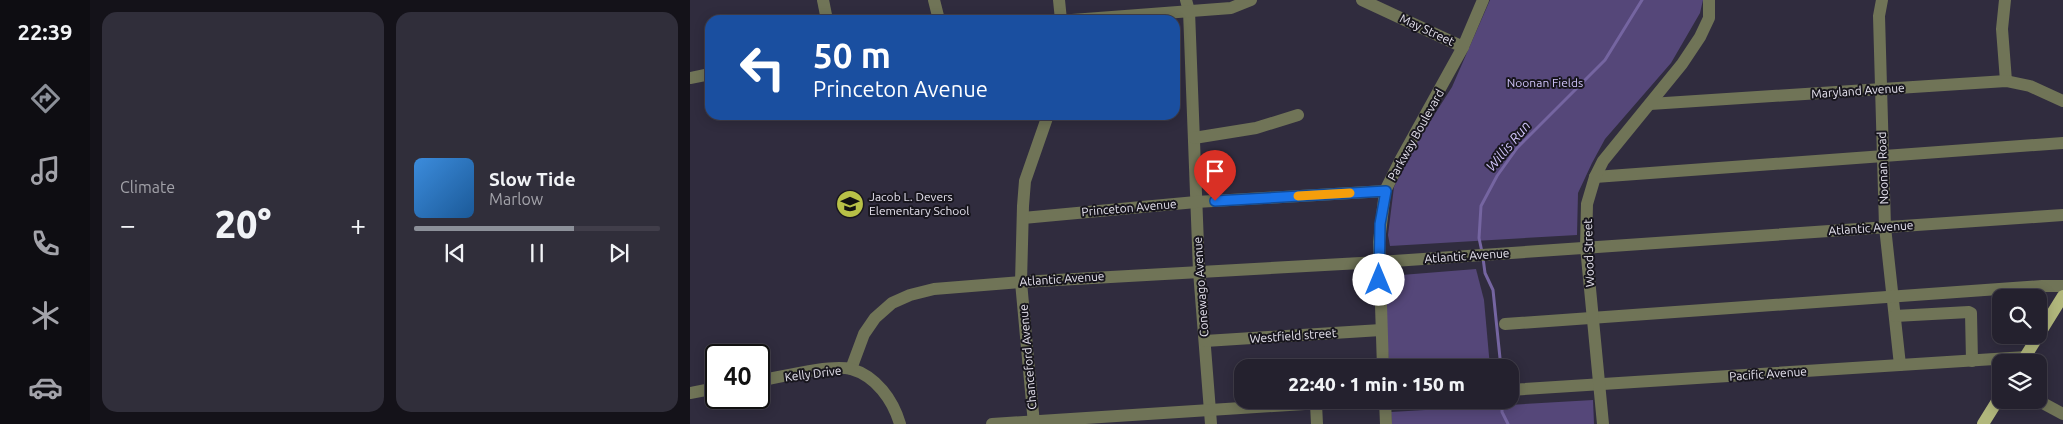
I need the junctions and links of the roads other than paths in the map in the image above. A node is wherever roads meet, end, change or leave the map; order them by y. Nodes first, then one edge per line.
1 (823, 0) edge
2 (934, 0) edge
3 (1059, 0) edge
4 (1251, 0) edge
5 (1362, 0) edge
6 (1483, 0) edge
7 (1709, 0) edge
8 (1882, 0) edge
9 (2005, 0) edge
10 (1188, 6) edge
11 (826, 15) edge
12 (938, 15) edge
13 (1060, 15) edge
14 (1113, 15) edge
15 (1463, 47) junction
16 (705, 75) edge
17 (690, 78) edge
18 (2006, 81) junction
19 (1880, 89) junction
20 (2063, 101) edge
21 (1650, 104) junction
22 (1298, 115) dead end
23 (1046, 120) edge
24 (1194, 138) junction
25 (2063, 143) edge
26 (1883, 157) junction
27 (1595, 177) junction
28 (1386, 191) junction
29 (1196, 202) junction
30 (2063, 215) edge
31 (1022, 218) junction
32 (1885, 227) junction
33 (1586, 247) junction
34 (1379, 262) junction
35 (1199, 271) junction
36 (1021, 282) junction
37 (2063, 286) edge
38 (2063, 296) edge
39 (1893, 297) junction
40 (1895, 316) junction
41 (1593, 317) junction
42 (1505, 324) dead end
43 (1381, 330) junction
44 (1205, 342) junction
45 (2028, 354) edge
46 (1383, 359) edge
47 (1972, 361) junction
48 (1992, 361) edge
49 (1900, 365) junction
50 (850, 369) junction
51 (770, 379) edge
52 (1600, 386) junction
53 (705, 390) edge
54 (1519, 390) edge
55 (690, 393) edge
56 (2047, 405) edge
57 (1234, 409) edge
58 (1316, 409) edge
59 (1385, 409) edge
60 (1992, 409) edge
61 (1210, 410) junction
62 (2063, 414) edge
63 (1033, 422) edge
64 (900, 424) edge
65 (992, 424) edge
66 (1211, 424) edge
67 (1317, 424) edge
68 (1386, 424) edge
69 (1603, 424) edge
70 (1983, 424) edge

1 - 11 street
2 - 12 street
3 - 13 street
4 - 10 street
5 - 15 street, May Street
6 - 15 street, Parkway Boulevard
7 - 21 street, Wood Street
8 - 19 street, Noonan Road
9 - 18 street
10 - 14 street
10 - 24 street, Conewago Avenue
15 - 28 street, Parkway Boulevard
16 - 17 street
18 - 19 street, Maryland Avenue
18 - 20 street, Maryland Avenue
19 - 21 street, Maryland Avenue
19 - 26 street, Noonan Road
21 - 27 street, Wood Street
22 - 24 street
23 - 31 street, Chanceford Avenue
24 - 29 street, Conewago Avenue
25 - 26 street
26 - 27 street
26 - 32 street, Noonan Road
27 - 33 street, Wood Street
28 - 29 street, Princeton Avenue
28 - 34 street, Parkway Boulevard
29 - 31 street, Princeton Avenue
29 - 35 street, Conewago Avenue
30 - 32 street, Atlantic Avenue
31 - 36 street, Chanceford Avenue
32 - 33 street, Atlantic Avenue
32 - 39 street, Noonan Road
33 - 34 street, Atlantic Avenue
33 - 41 street, Wood Street
34 - 35 street, Atlantic Avenue
34 - 43 street, Parkway Boulevard
35 - 36 street, Atlantic Avenue
35 - 44 street, Conewago Avenue
36 - 50 street, Atlantic Avenue
36 - 63 street, Chanceford Avenue
37 - 39 street
38 - 45 main road
39 - 40 street, Noonan Road
39 - 41 street
40 - 47 street
40 - 49 street, Noonan Road
41 - 42 street
41 - 52 street, Wood Street
43 - 44 street, Westfield street
43 - 46 street, Parkway Boulevard
44 - 61 street, Conewago Avenue
47 - 48 street, Pacific Avenue
47 - 49 street, Pacific Avenue
49 - 52 street, Pacific Avenue
50 - 51 street, Kelly Drive
50 - 64 street, Kelly Drive
52 - 54 street, Pacific Avenue
52 - 69 street, Wood Street
53 - 55 street
56 - 62 street
57 - 61 street
58 - 67 street
59 - 68 street
60 - 70 main road
61 - 63 street
61 - 66 street, Conewago Avenue
63 - 65 street

